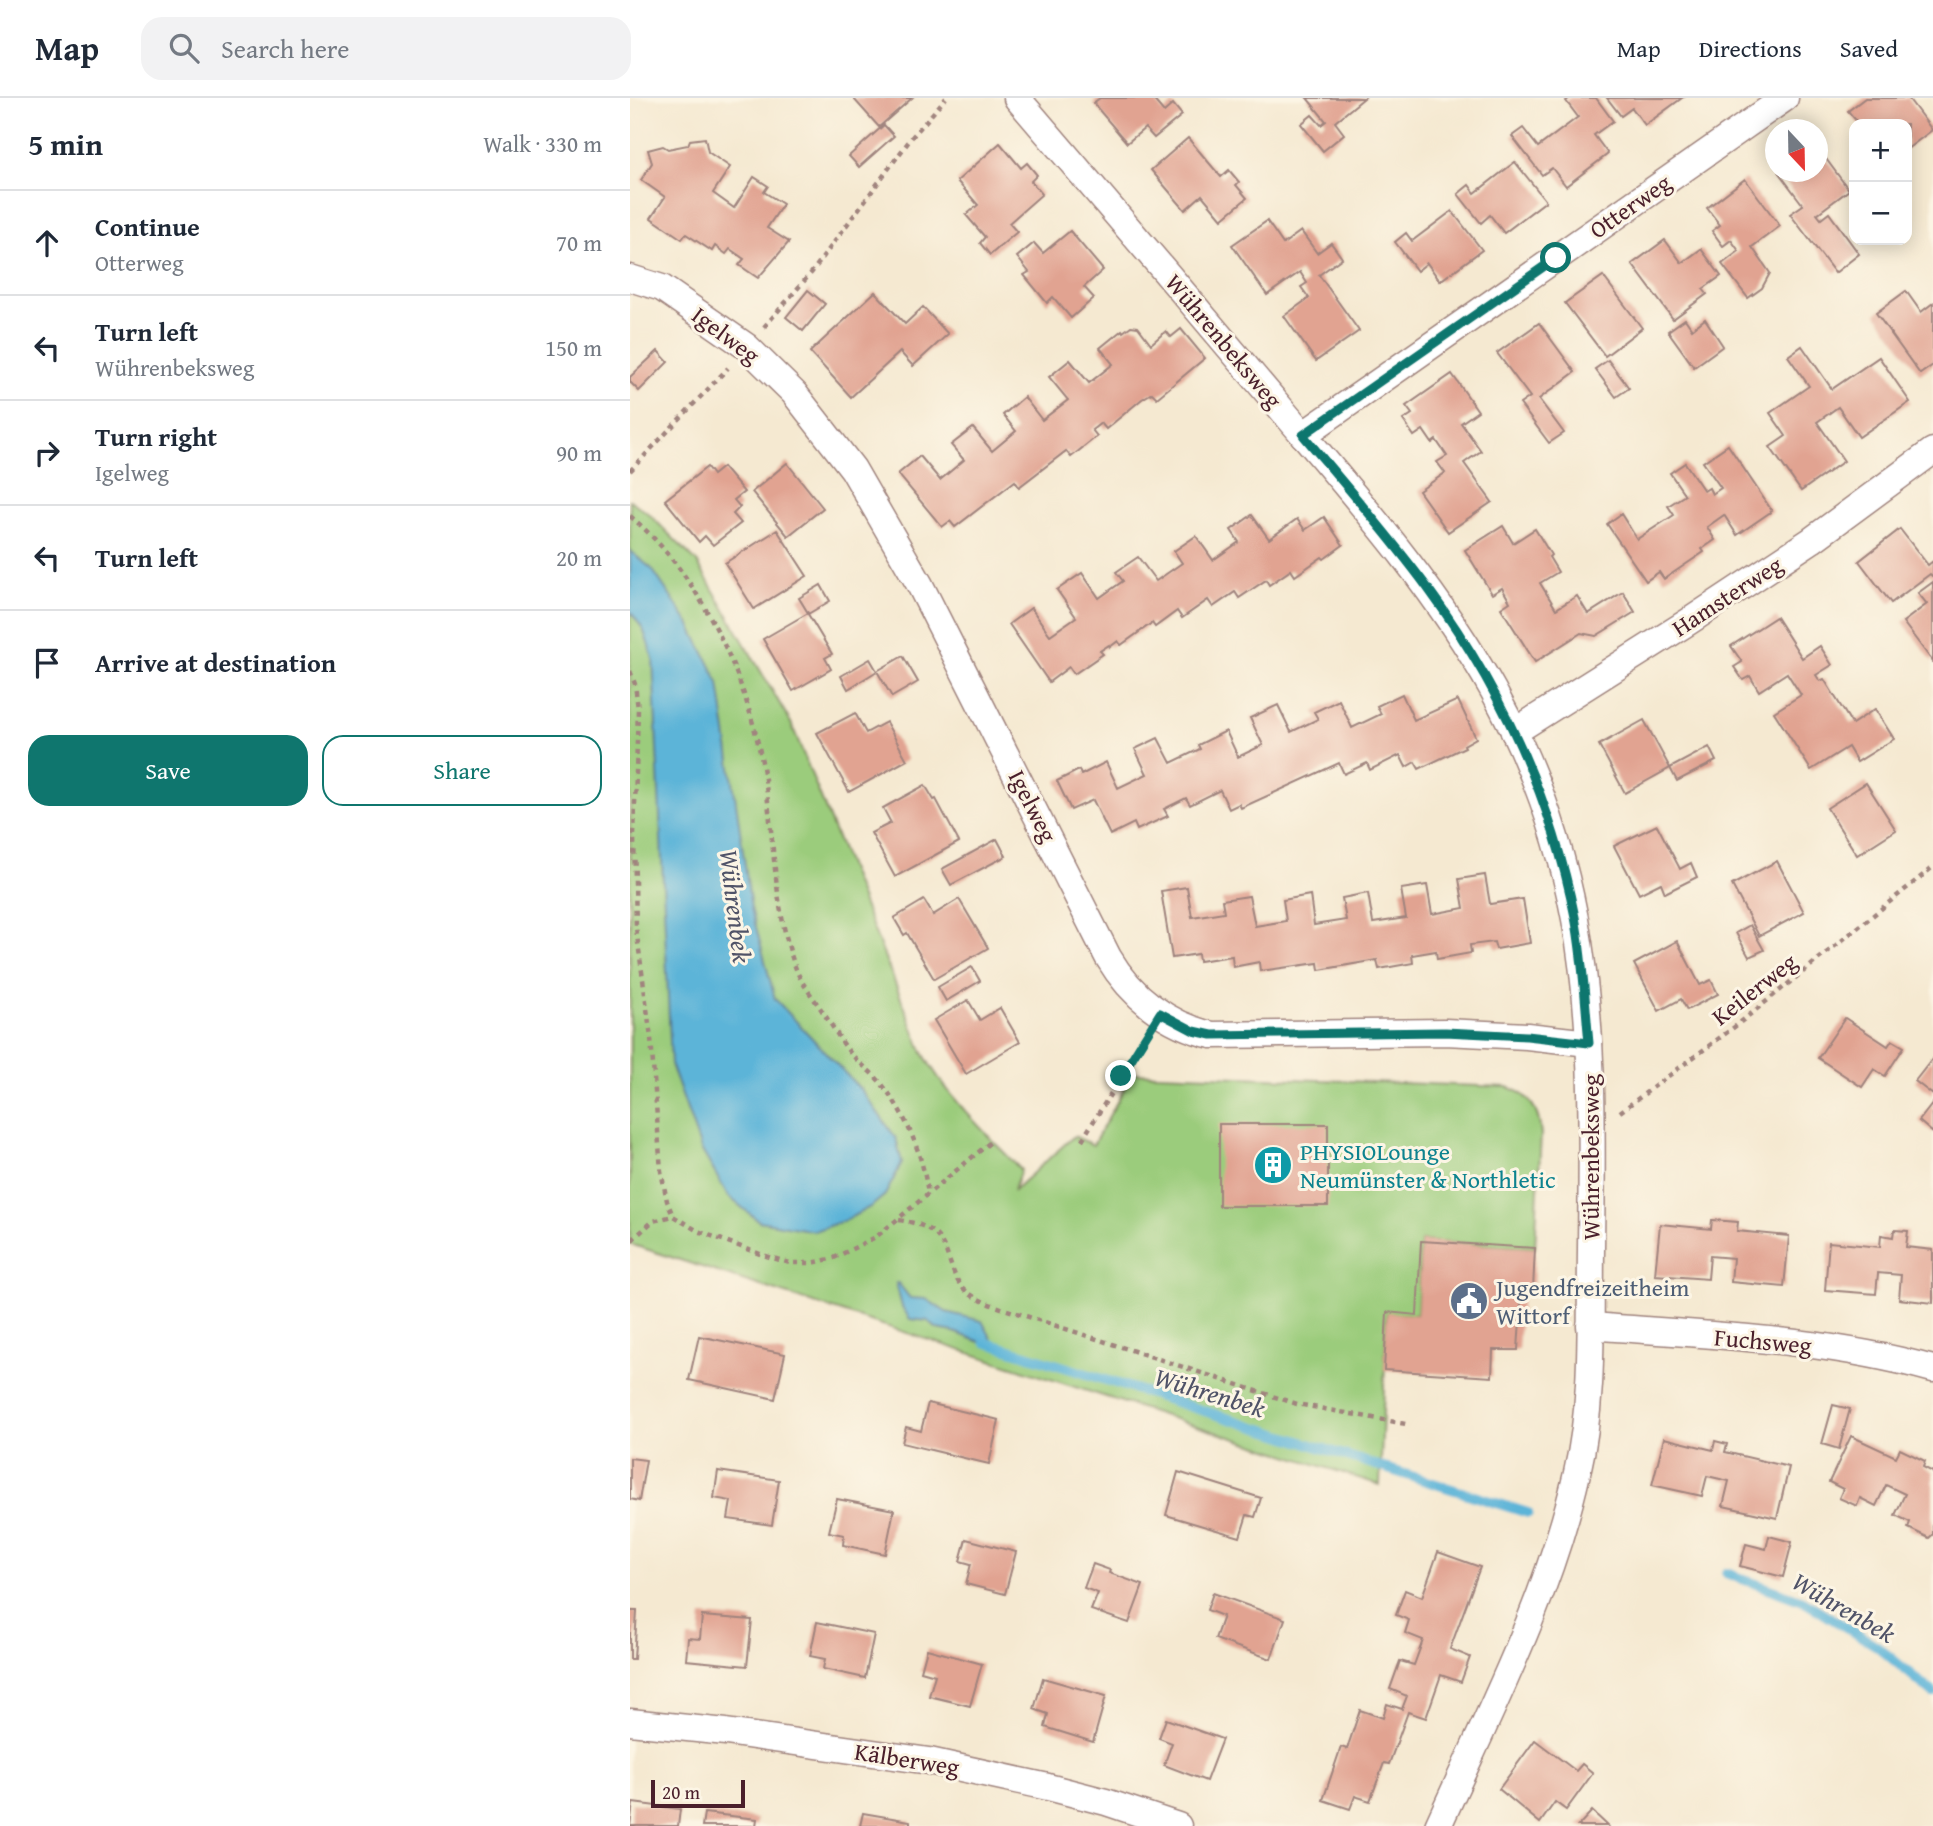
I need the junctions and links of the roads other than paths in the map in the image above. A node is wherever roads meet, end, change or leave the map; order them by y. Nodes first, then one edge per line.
1 (1017, 98) edge
2 (1785, 98) edge
3 (630, 278) edge
4 (1303, 435) junction
5 (1933, 451) edge
6 (1514, 732) junction
7 (1589, 1043) junction
8 (1590, 1326) junction
9 (1933, 1369) edge
10 (630, 1722) edge
11 (1178, 1826) edge
12 (1438, 1826) edge

1 - 4 street, Wührenbeksweg
2 - 4 street, Otterweg
3 - 7 street, Igelweg
4 - 6 street, Wührenbeksweg
5 - 6 street, Hamsterweg
6 - 7 street, Wührenbeksweg
7 - 8 street, Wührenbeksweg
8 - 9 street, Fuchsweg
8 - 12 street, Wührenbeksweg
10 - 11 street, Kälberweg

